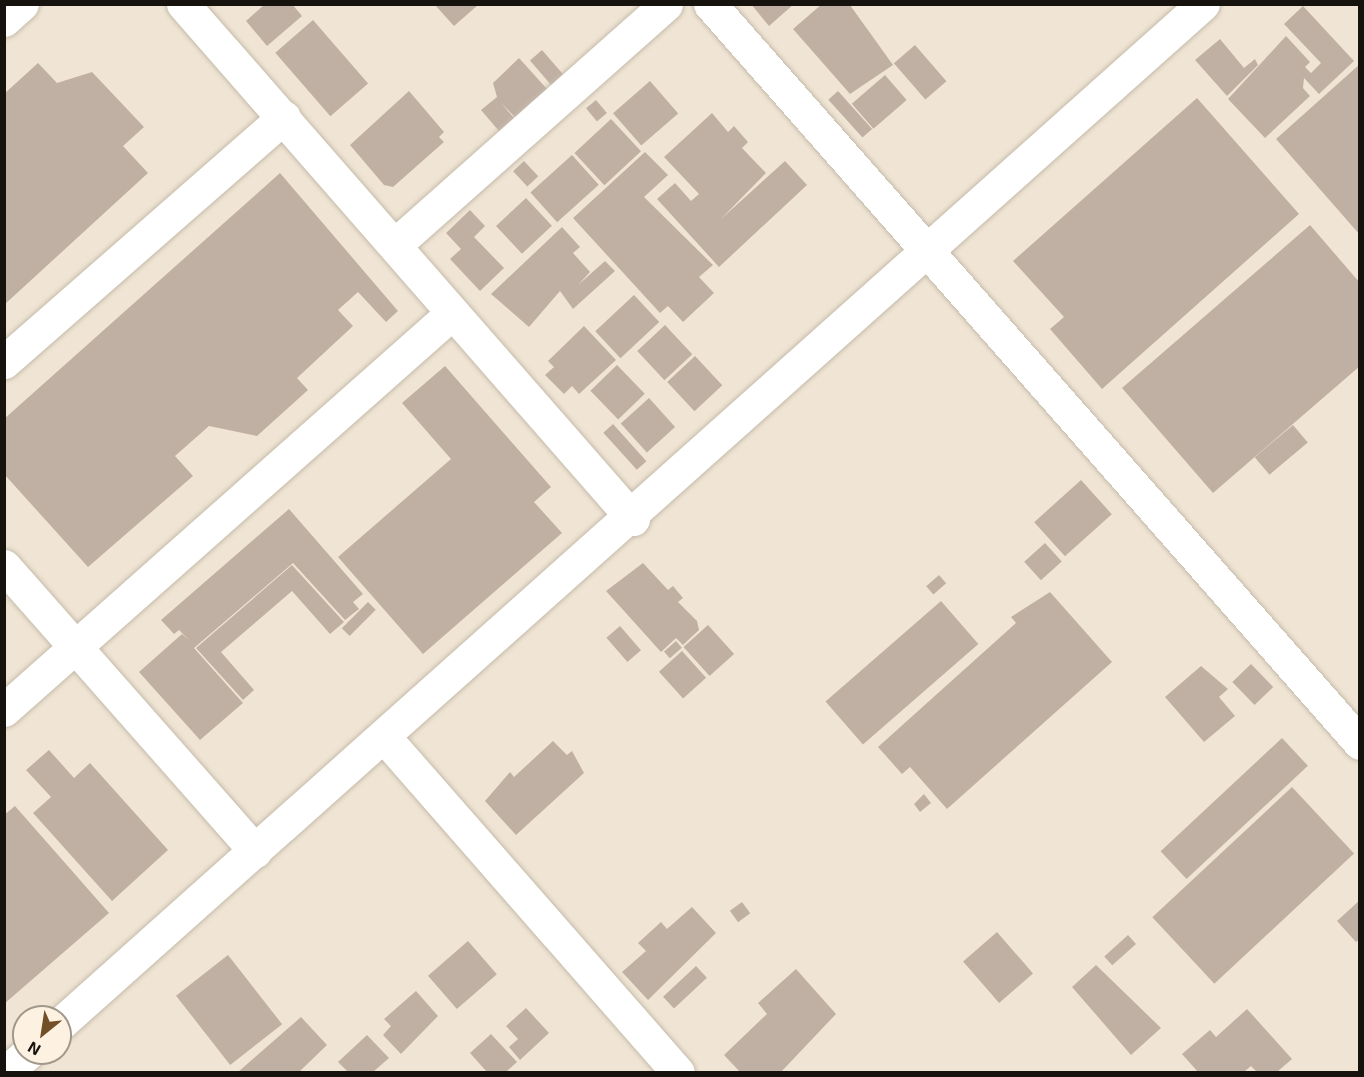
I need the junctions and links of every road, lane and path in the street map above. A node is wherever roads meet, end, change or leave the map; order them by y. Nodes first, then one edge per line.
1 (22, 4) edge
2 (183, 4) edge
3 (666, 4) edge
4 (710, 4) edge
5 (1203, 4) edge
6 (4, 20) edge
7 (284, 117) junction
8 (396, 244) junction
9 (930, 252) junction
10 (451, 314) junction
11 (4, 362) edge
12 (633, 519) junction
13 (4, 566) edge
14 (76, 646) junction
15 (4, 710) edge
16 (386, 739) junction
17 (1359, 743) edge
18 (255, 851) junction
19 (72, 1013) edge
20 (678, 1072) edge

1 - 6 street
2 - 7 street
3 - 8 street
4 - 9 street
5 - 9 street
7 - 8 street
7 - 11 street
8 - 10 street
9 - 12 street
9 - 17 street
10 - 12 street
10 - 14 street
12 - 16 street
13 - 14 street
14 - 15 street
14 - 18 street
16 - 18 street
16 - 20 street
18 - 19 street

